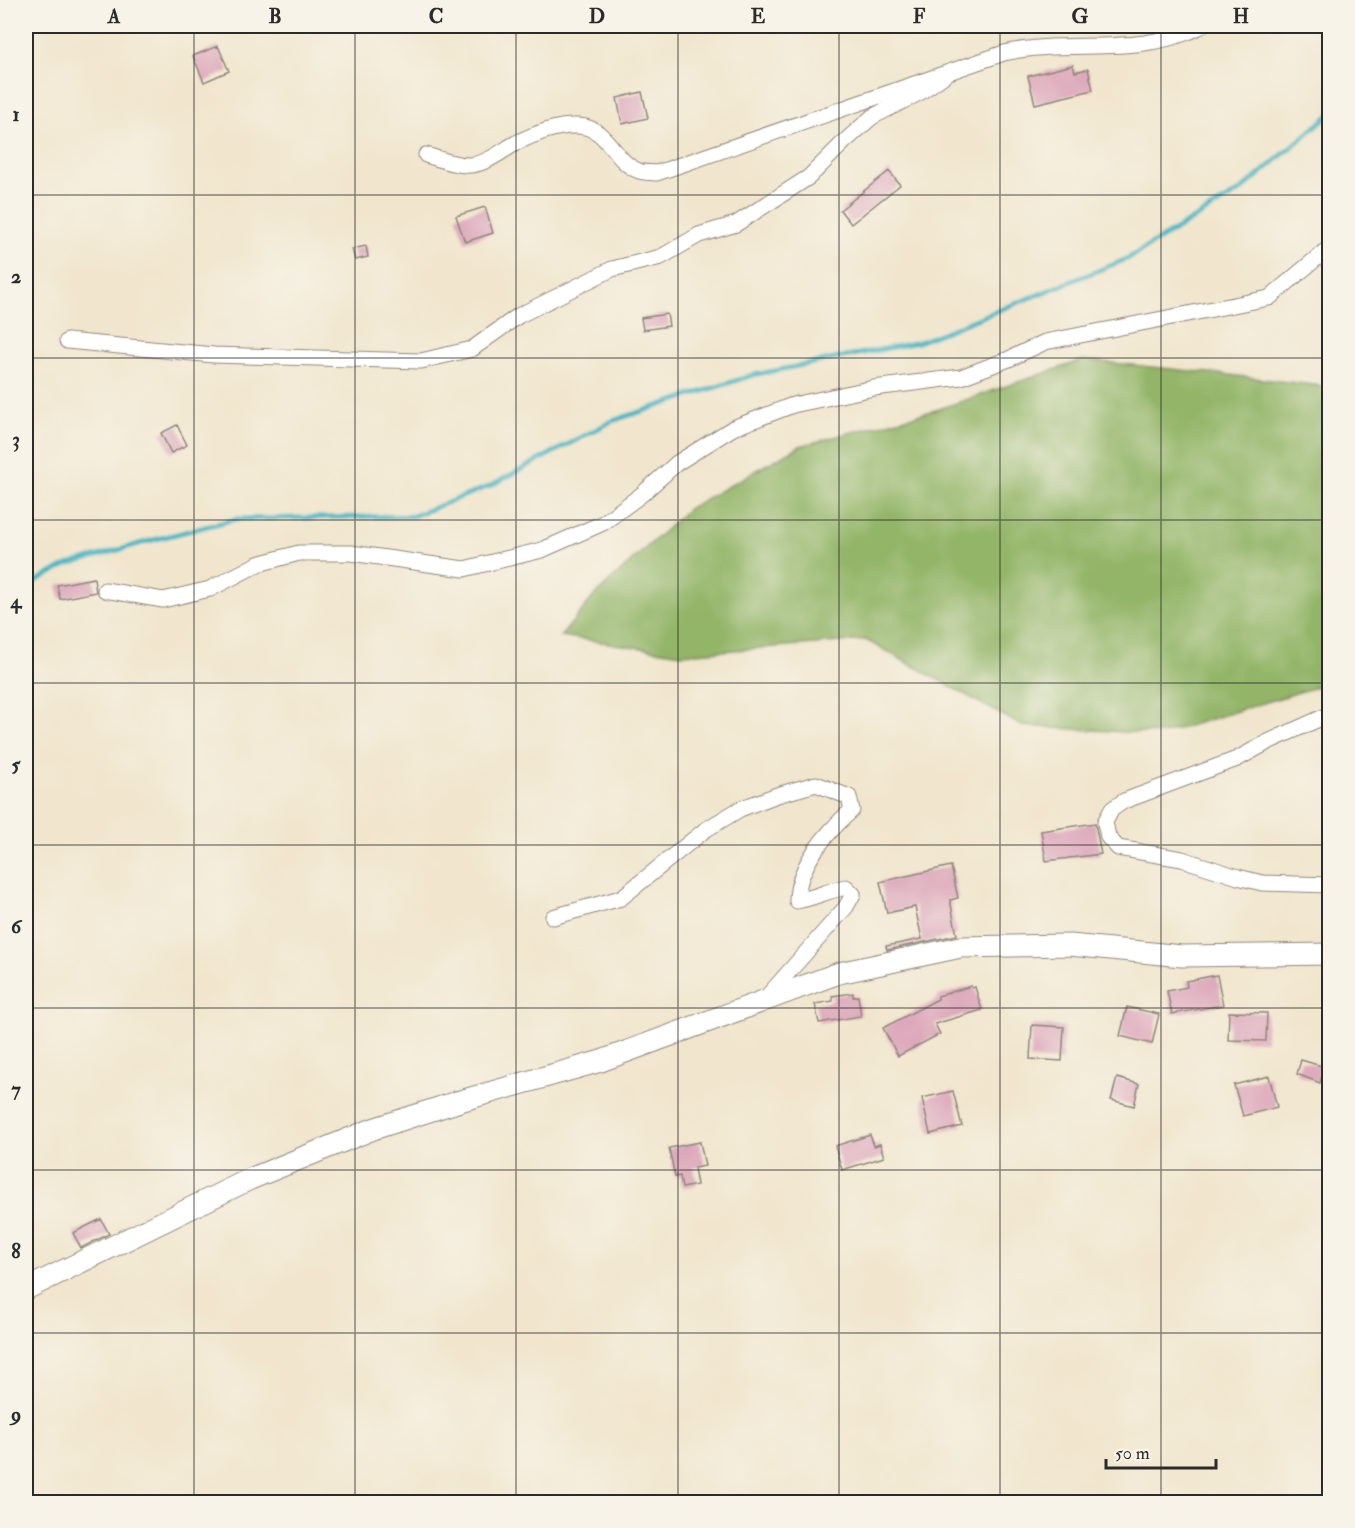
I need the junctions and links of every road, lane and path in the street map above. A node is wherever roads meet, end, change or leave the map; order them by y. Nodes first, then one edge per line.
1 (1201, 26) edge
2 (949, 72) junction
3 (426, 155) dead end
4 (1329, 247) edge
5 (67, 341) dead end
6 (105, 590) dead end
7 (1329, 714) edge
8 (1329, 885) edge
9 (553, 917) dead end
10 (1326, 952) edge
11 (764, 1000) junction
12 (26, 1289) edge

1 - 2 street
2 - 3 street
2 - 5 street
4 - 6 street
7 - 8 street
9 - 11 street
10 - 11 street
11 - 12 street

